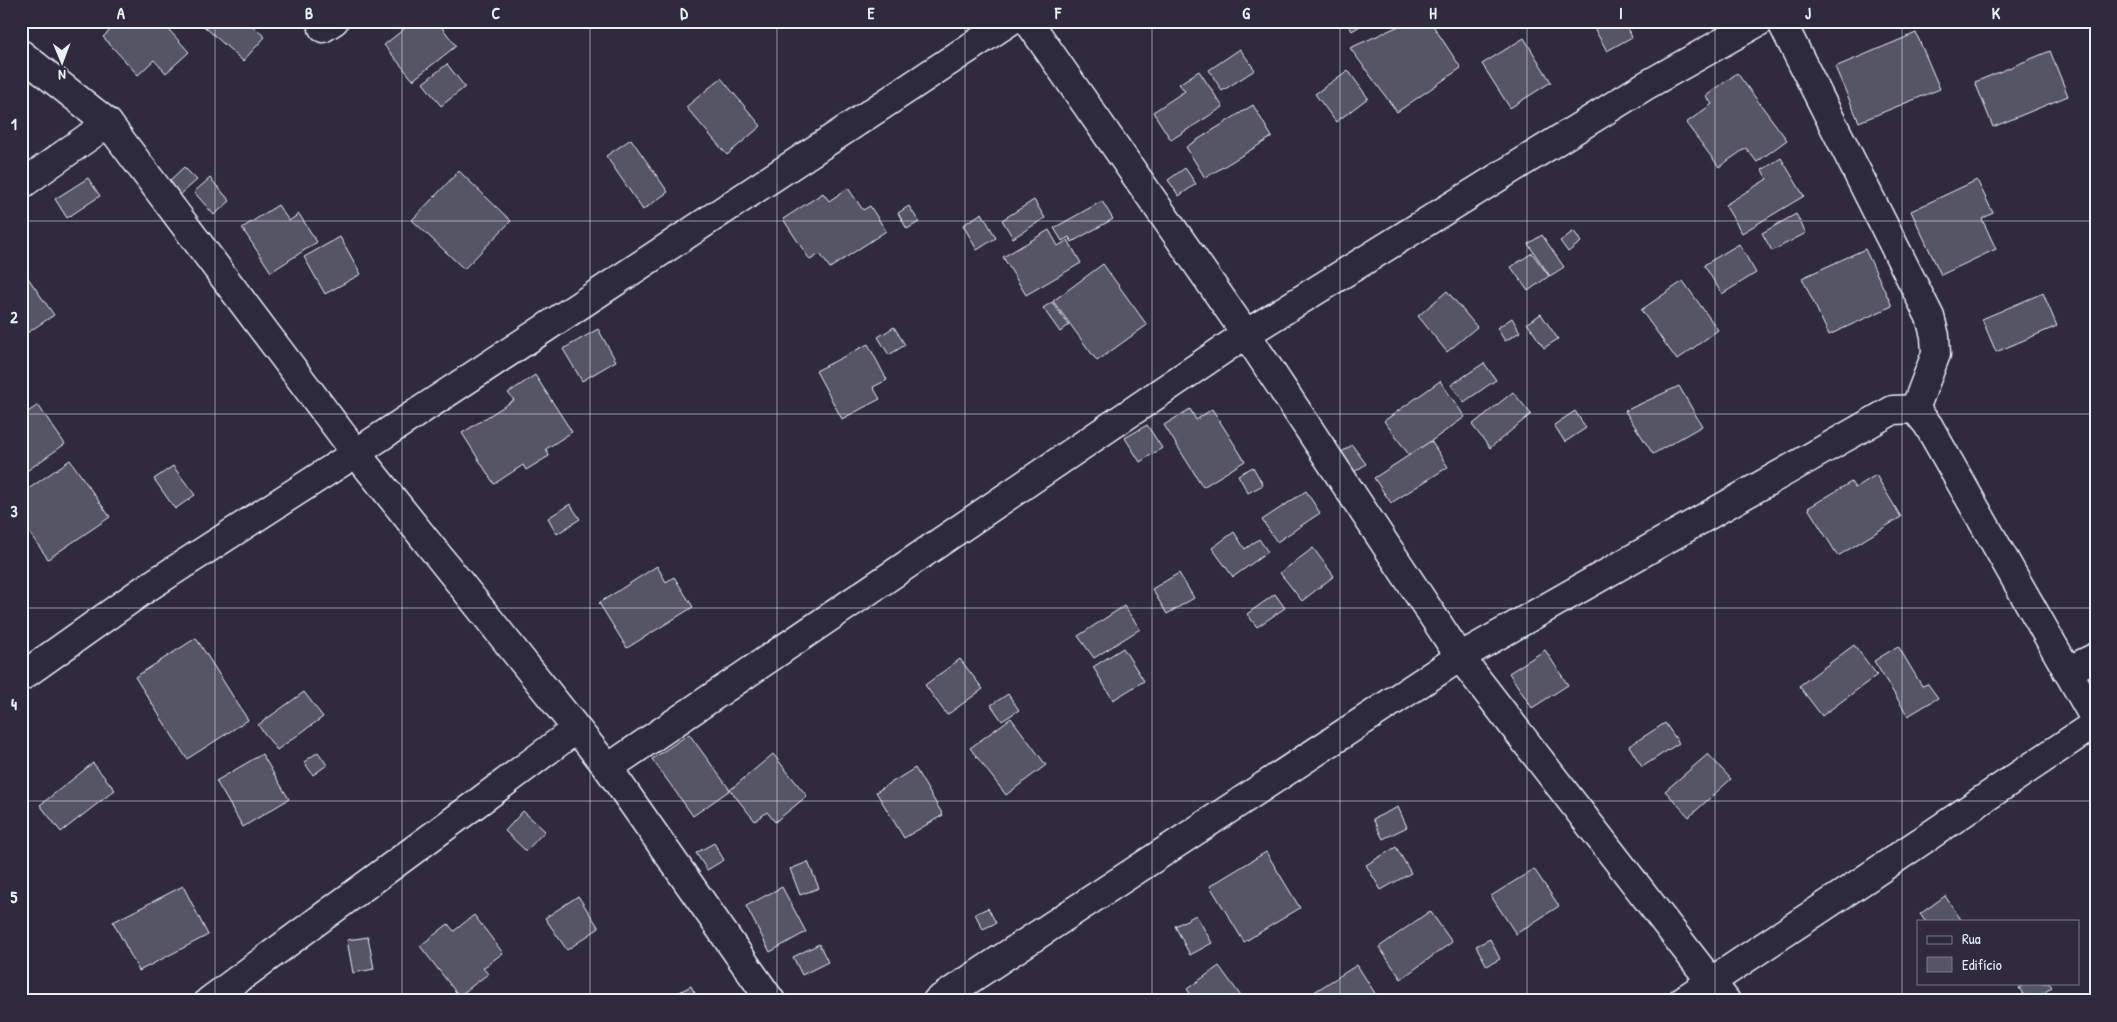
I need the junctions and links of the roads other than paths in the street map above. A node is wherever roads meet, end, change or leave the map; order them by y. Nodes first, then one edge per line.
1 (1010, 21) edge
2 (1028, 21) edge
3 (1760, 21) edge
4 (1781, 21) edge
5 (21, 54) edge
6 (108, 123) junction
7 (21, 185) edge
8 (1246, 334) junction
9 (1915, 410) junction
10 (356, 453) junction
11 (1460, 657) junction
12 (2096, 657) edge
13 (2067, 671) junction
14 (21, 677) edge
15 (2096, 722) edge
16 (576, 730) junction
17 (608, 768) junction
18 (1719, 991) edge
19 (209, 1001) edge
20 (771, 1001) edge
21 (937, 1001) edge
22 (1682, 1001) edge

1 - 10 street
2 - 8 street
3 - 8 street
4 - 9 street
5 - 6 street
6 - 7 street
6 - 10 street
8 - 11 street
8 - 17 street
9 - 11 street
9 - 13 street
10 - 14 street
10 - 16 street
11 - 18 street
11 - 21 street
12 - 13 street
13 - 15 street
15 - 18 street
16 - 17 street
16 - 19 street
17 - 20 street
18 - 22 street

